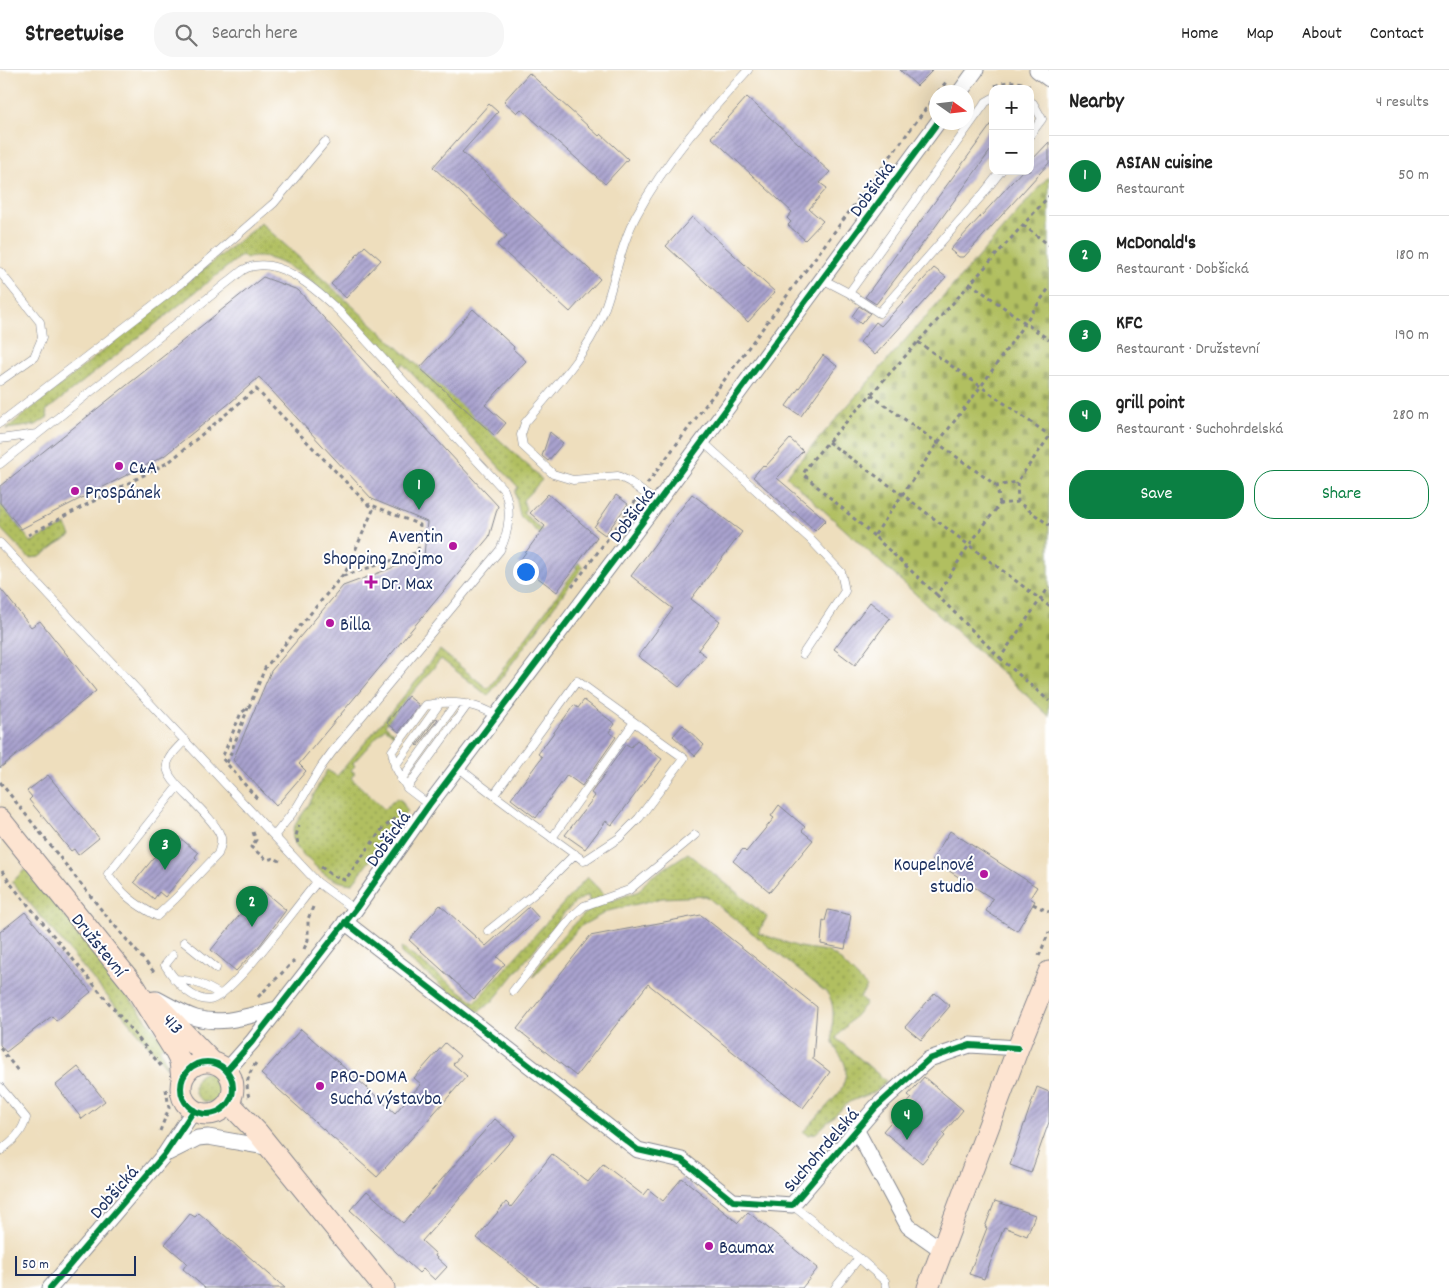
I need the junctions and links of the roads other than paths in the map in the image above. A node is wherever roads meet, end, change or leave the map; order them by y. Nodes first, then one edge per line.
1 (748, 70) edge
2 (976, 70) edge
3 (1036, 70) edge
4 (1049, 79) edge
5 (965, 85) edge
6 (989, 100) edge
7 (1034, 105) edge
8 (932, 130) edge
9 (1034, 130) edge
10 (325, 142) dead end
11 (998, 175) edge
12 (0, 272) edge
13 (822, 279) junction
14 (849, 293) junction
15 (0, 381) edge
16 (0, 423) edge
17 (37, 434) junction
18 (0, 438) edge
19 (703, 442) junction
20 (0, 464) edge
21 (657, 503) junction
22 (0, 543) edge
23 (803, 654) dead end
24 (456, 702) junction
25 (468, 704) junction
26 (496, 716) junction
27 (634, 722) junction
28 (185, 740) junction
29 (458, 767) junction
30 (402, 780) junction
31 (178, 786) junction
32 (407, 788) junction
33 (494, 795) junction
34 (429, 805) junction
35 (0, 819) edge
36 (275, 835) junction
37 (695, 835) dead end
38 (552, 838) junction
39 (575, 854) junction
40 (317, 882) junction
41 (350, 916) junction
42 (488, 931) dead end
43 (184, 942) dead end
44 (173, 955) dead end
45 (216, 968) dead end
46 (1049, 972) edge
47 (174, 979) junction
48 (136, 988) junction
49 (513, 991) dead end
50 (221, 995) junction
51 (277, 1009) junction
52 (1018, 1048) junction
53 (219, 1065) junction
54 (170, 1079) junction
55 (0, 1087) edge
56 (229, 1103) junction
57 (194, 1110) junction
58 (857, 1131) junction
59 (271, 1148) junction
60 (0, 1151) edge
61 (165, 1154) junction
62 (792, 1205) junction
63 (942, 1250) junction
64 (859, 1258) junction
65 (50, 1288) edge
66 (384, 1288) edge
67 (835, 1288) edge
68 (886, 1288) edge
69 (928, 1288) edge

1 - 21 lane
2 - 5 street
3 - 4 street
6 - 14 lane
7 - 9 lane
8 - 13 street, Dobšická
10 - 16 lane
11 - 14 lane
12 - 15 lane
13 - 14 lane
13 - 19 street, Dobšická
17 - 18 lane
17 - 20 lane
17 - 36 lane
19 - 21 street, Dobšická
19 - 23 lane
21 - 26 street, Dobšická
22 - 28 lane
24 - 25 lane
24 - 30 lane
24 - 30 lane
25 - 26 lane
25 - 32 lane
26 - 29 street, Dobšická
27 - 33 lane
27 - 38 lane
27 - 39 lane
28 - 31 lane
28 - 36 lane
29 - 33 lane
29 - 34 street, Dobšická
30 - 32 lane
31 - 31 lane
32 - 34 lane
33 - 38 lane
34 - 41 street, Dobšická
35 - 48 main road, Družstevní / 413
36 - 40 lane
37 - 49 lane
38 - 39 lane
39 - 42 lane
40 - 41 lane
40 - 50 lane
41 - 51 street, Dobšická
41 - 62 street, Suchohrdelská
43 - 45 lane
44 - 47 lane
46 - 52 main road
47 - 50 lane
47 - 50 lane
48 - 51 street
48 - 53 main road, 413
48 - 54 main road, Družstevní / 413
51 - 53 street, Dobšická
52 - 58 street, Suchohrdelská
52 - 63 main road
53 - 54 main road
53 - 56 main road
54 - 57 main road
55 - 60 lane
56 - 57 main road
56 - 59 main road
57 - 61 street, Dobšická
58 - 62 street, Suchohrdelská
58 - 63 street, Suchohrdelská
59 - 61 street
59 - 66 main road
61 - 65 street, Dobšická
62 - 64 lane
63 - 69 main road
64 - 67 lane
64 - 68 lane

